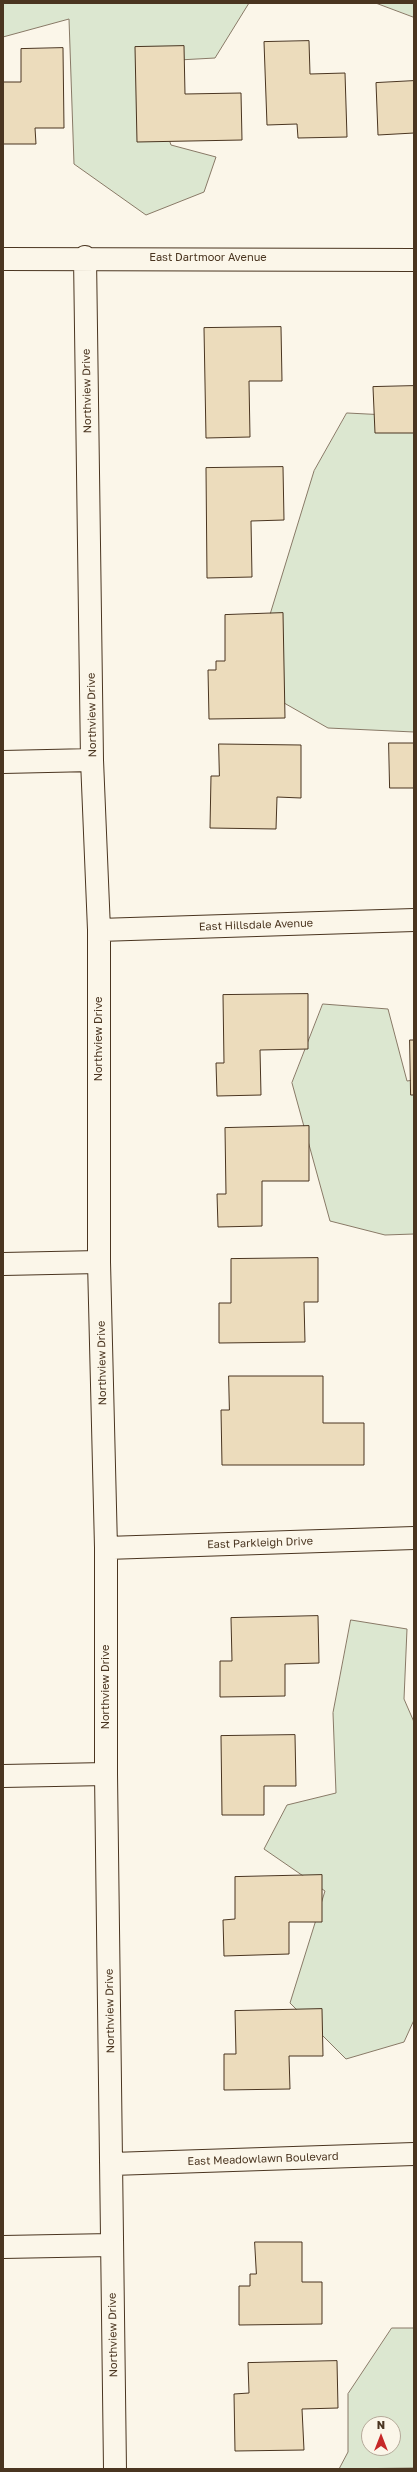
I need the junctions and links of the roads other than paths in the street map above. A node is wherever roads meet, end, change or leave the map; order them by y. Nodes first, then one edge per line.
1 (85, 257) junction
2 (3, 259) edge
3 (414, 260) edge
4 (92, 760) junction
5 (3, 762) edge
6 (414, 920) edge
7 (99, 930) junction
8 (99, 1262) junction
9 (3, 1264) edge
10 (414, 1538) edge
11 (106, 1548) junction
12 (106, 1774) junction
13 (3, 1776) edge
14 (414, 2154) edge
15 (112, 2164) junction
16 (112, 2245) junction
17 (3, 2247) edge
18 (116, 2469) edge

1 - 2 street, East Dartmoor Avenue
1 - 3 street, East Dartmoor Avenue
1 - 4 street, Northview Drive
4 - 5 street
4 - 7 street, Northview Drive
6 - 7 street, East Hillsdale Avenue
7 - 8 street, Northview Drive
8 - 9 street
8 - 11 street, Northview Drive
10 - 11 street, East Parkleigh Drive
11 - 12 street, Northview Drive
12 - 13 street
12 - 15 street, Northview Drive
14 - 15 street, East Meadowlawn Boulevard
15 - 16 street, Northview Drive
16 - 17 street
16 - 18 street, Northview Drive

